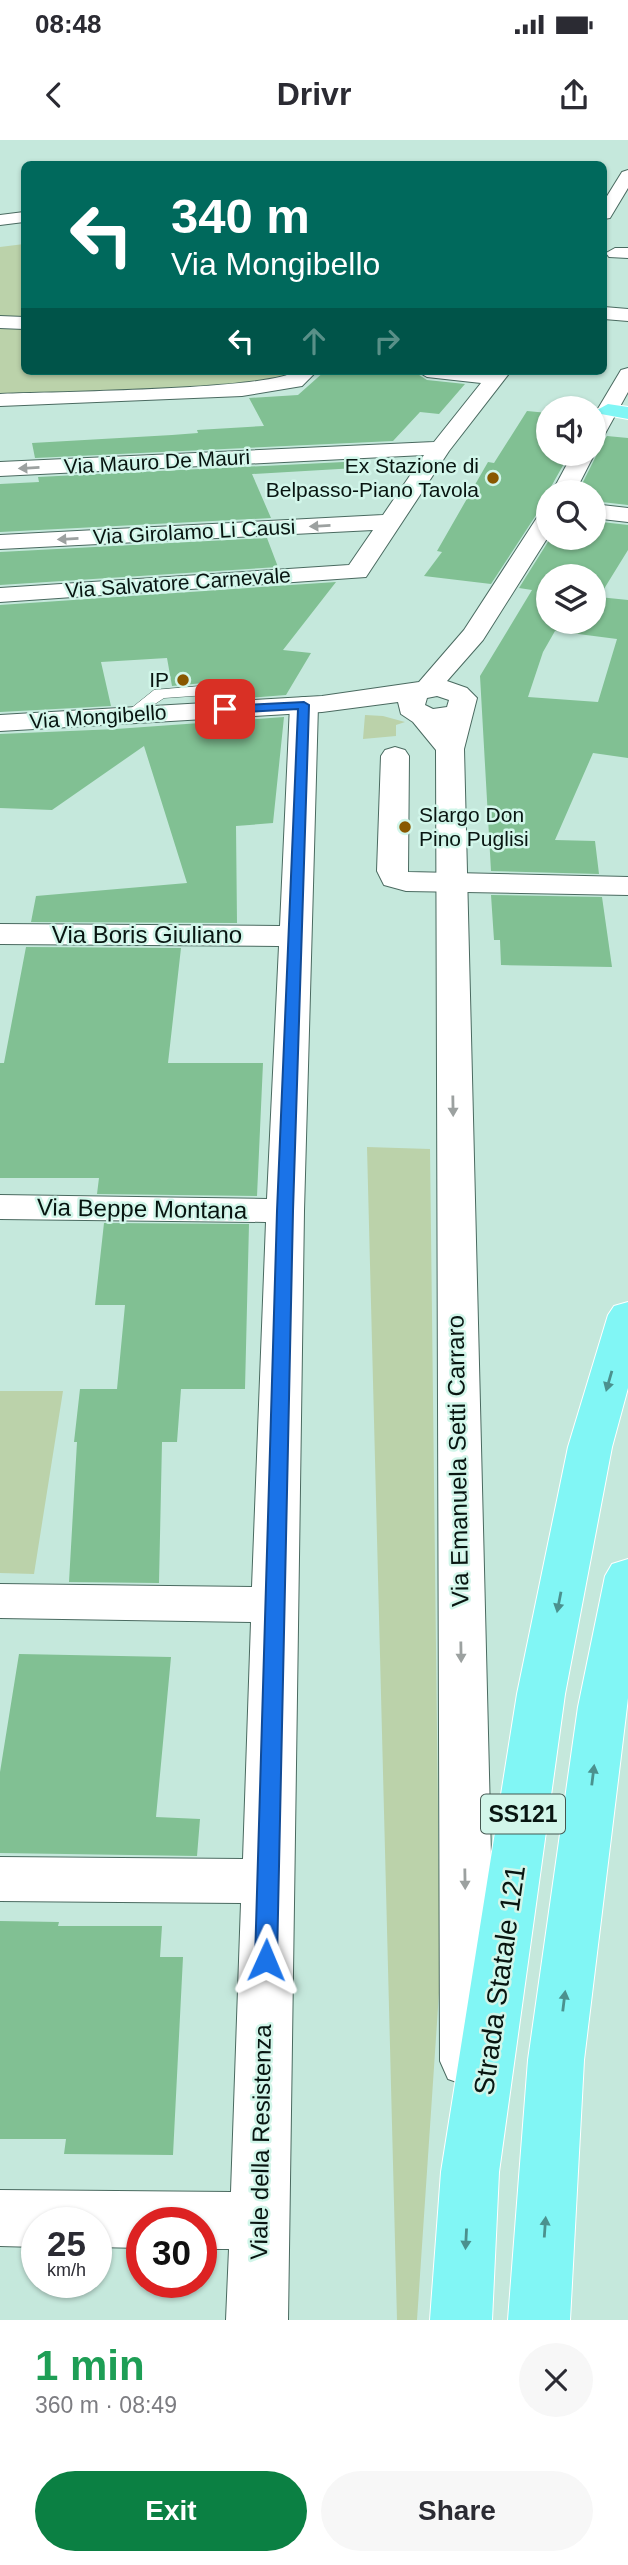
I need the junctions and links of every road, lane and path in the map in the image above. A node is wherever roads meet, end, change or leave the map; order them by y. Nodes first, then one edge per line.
1 (617, 184) edge
2 (607, 207) edge
3 (21, 217) edge
4 (0, 220) edge
5 (607, 313) edge
6 (628, 315) edge
7 (0, 322) edge
8 (21, 323) edge
9 (303, 375) edge
10 (497, 375) edge
11 (622, 396) edge
12 (0, 400) edge
13 (606, 418) edge
14 (440, 448) junction
15 (0, 469) edge
16 (606, 512) edge
17 (628, 515) edge
18 (388, 523) junction
19 (536, 537) edge
20 (0, 542) edge
21 (0, 595) edge
22 (474, 635) junction
23 (423, 702) junction
24 (313, 704) junction
25 (462, 704) junction
26 (0, 723) edge
27 (450, 749) junction
28 (395, 756) dead end
29 (454, 884) junction
30 (628, 886) edge
31 (0, 934) edge
32 (295, 936) junction
33 (0, 1207) edge
34 (285, 1211) junction
35 (628, 1315) edge
36 (628, 1576) edge
37 (0, 1601) edge
38 (275, 1605) junction
39 (0, 1879) edge
40 (268, 1881) junction
41 (470, 2172) junction
42 (0, 2218) edge
43 (259, 2221) junction
44 (257, 2320) edge
45 (461, 2320) edge
46 (539, 2320) edge

1 - 2 street
3 - 4 street
5 - 6 street
7 - 8 street
9 - 12 street
10 - 14 street
11 - 13 street
14 -> 15 street, Via Mauro De Mauri
14 - 18 street
16 - 17 street
18 -> 20 street, Via Girolamo Li Causi
18 - 21 street, Via Salvatore Carnevale
19 - 22 street
22 - 23 street
22 - 25 street, Via Emanuela Setti Carraro
23 - 24 street, Via Mongibello
23 - 25 street, Via Mongibello
23 - 27 street
24 - 26 street, Via Mongibello
24 - 32 street, Viale della Resistenza
25 - 27 street, Via Emanuela Setti Carraro
27 - 29 street, Via Emanuela Setti Carraro
28 - 29 street
29 - 30 street
29 -> 41 street, Via Emanuela Setti Carraro
31 - 32 street, Via Boris Giuliano
32 - 34 street, Viale della Resistenza
33 - 34 street, Via Beppe Montana
34 - 38 street, Viale della Resistenza
35 -> 41 main road, Strada Statale 121 / SS121
46 -> 36 main road, SS121
37 - 38 street
38 - 40 street, Viale della Resistenza
39 - 40 street
40 - 43 street, Viale della Resistenza
41 -> 45 main road, Strada Statale 121 / SS121
42 - 43 street
43 - 44 street, Viale della Resistenza

